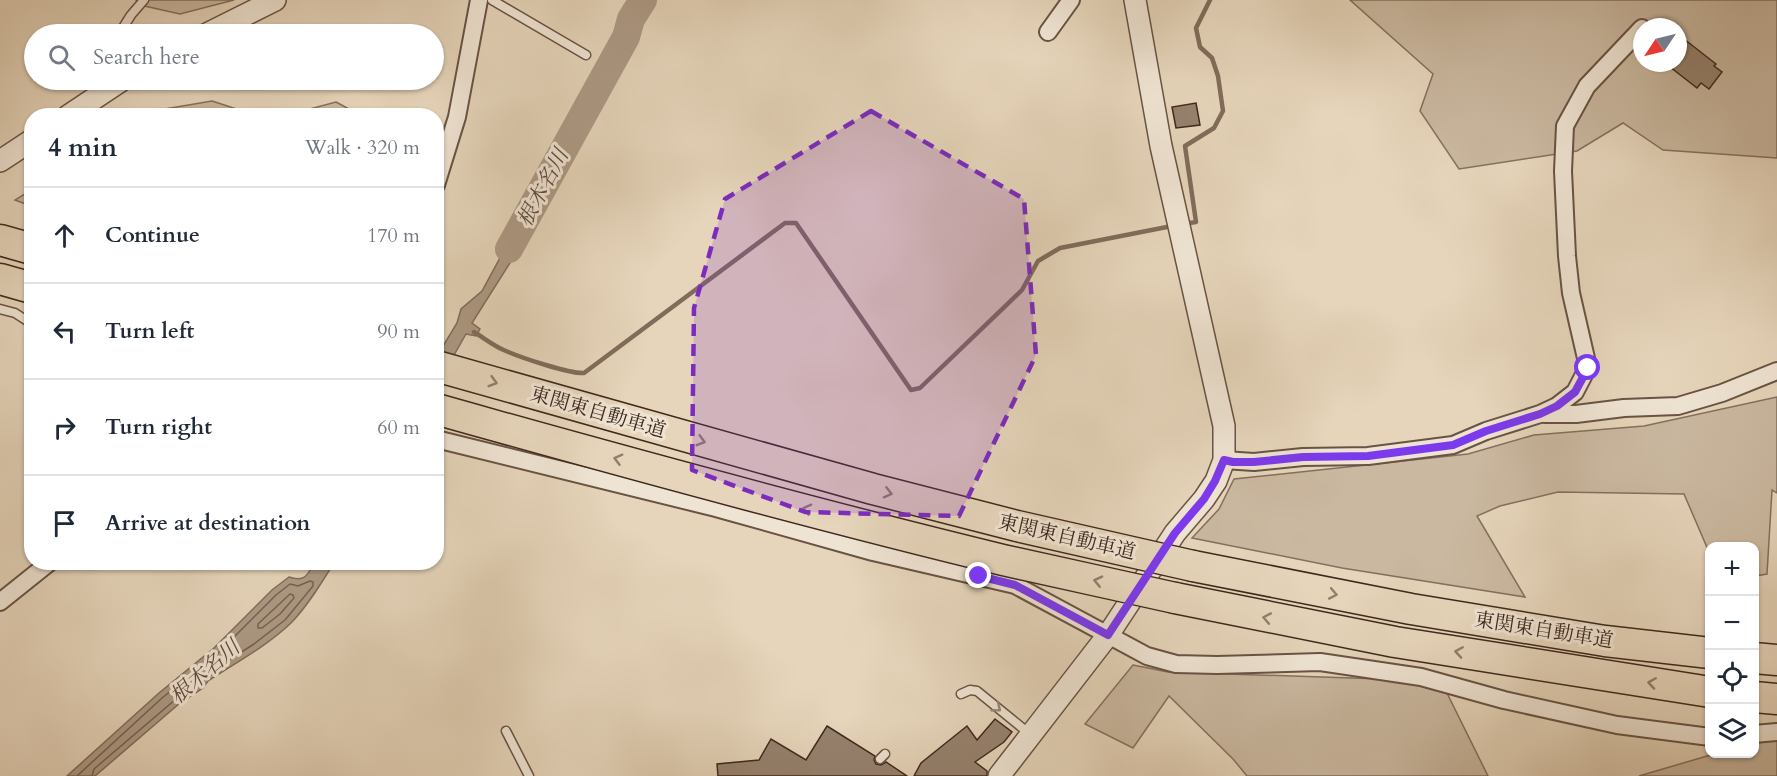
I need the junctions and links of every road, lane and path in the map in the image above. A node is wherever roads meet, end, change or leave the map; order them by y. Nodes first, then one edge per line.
1 (144, 0) edge
2 (275, 0) edge
3 (479, 0) edge
4 (492, 0) edge
5 (1071, 0) edge
6 (1135, 0) edge
7 (125, 24) edge
8 (227, 24) edge
9 (1048, 32) dead end
10 (1633, 37) edge
11 (586, 55) dead end
12 (107, 90) edge
13 (80, 108) edge
14 (24, 145) edge
15 (444, 160) edge
16 (0, 161) edge
17 (0, 240) edge
18 (24, 247) edge
19 (0, 279) edge
20 (24, 286) edge
21 (0, 309) edge
22 (24, 319) edge
23 (444, 368) edge
24 (1777, 371) edge
25 (444, 411) edge
26 (1540, 414) junction
27 (444, 441) edge
28 (1224, 460) junction
29 (40, 570) edge
30 (0, 602) edge
31 (1108, 635) junction
32 (1705, 652) edge
33 (1759, 658) edge
34 (1777, 660) edge
35 (1705, 691) edge
36 (961, 694) dead end
37 (1759, 697) edge
38 (1777, 699) edge
39 (506, 731) dead end
40 (1777, 732) edge
41 (1759, 734) edge
42 (1031, 735) junction
43 (1705, 736) edge
44 (529, 776) edge
45 (999, 776) edge

1 - 7 lane
2 - 8 street
3 - 15 street
4 - 11 lane
5 - 9 street
6 - 28 street
10 - 26 street
12 - 13 street
14 - 16 street
17 - 18 highway
19 - 20 highway
21 - 22 lane
23 -> 32 highway, 東関東自動車道, bridge
24 - 26 street
35 -> 25 highway, 東関東自動車道, bridge
26 - 28 street
27 - 31 street
28 - 31 street
29 - 30 street
31 - 42 street
31 - 43 street
33 - 34 highway
36 -> 42 lane
37 - 38 highway
39 - 44 lane
40 - 41 street
42 - 45 street

